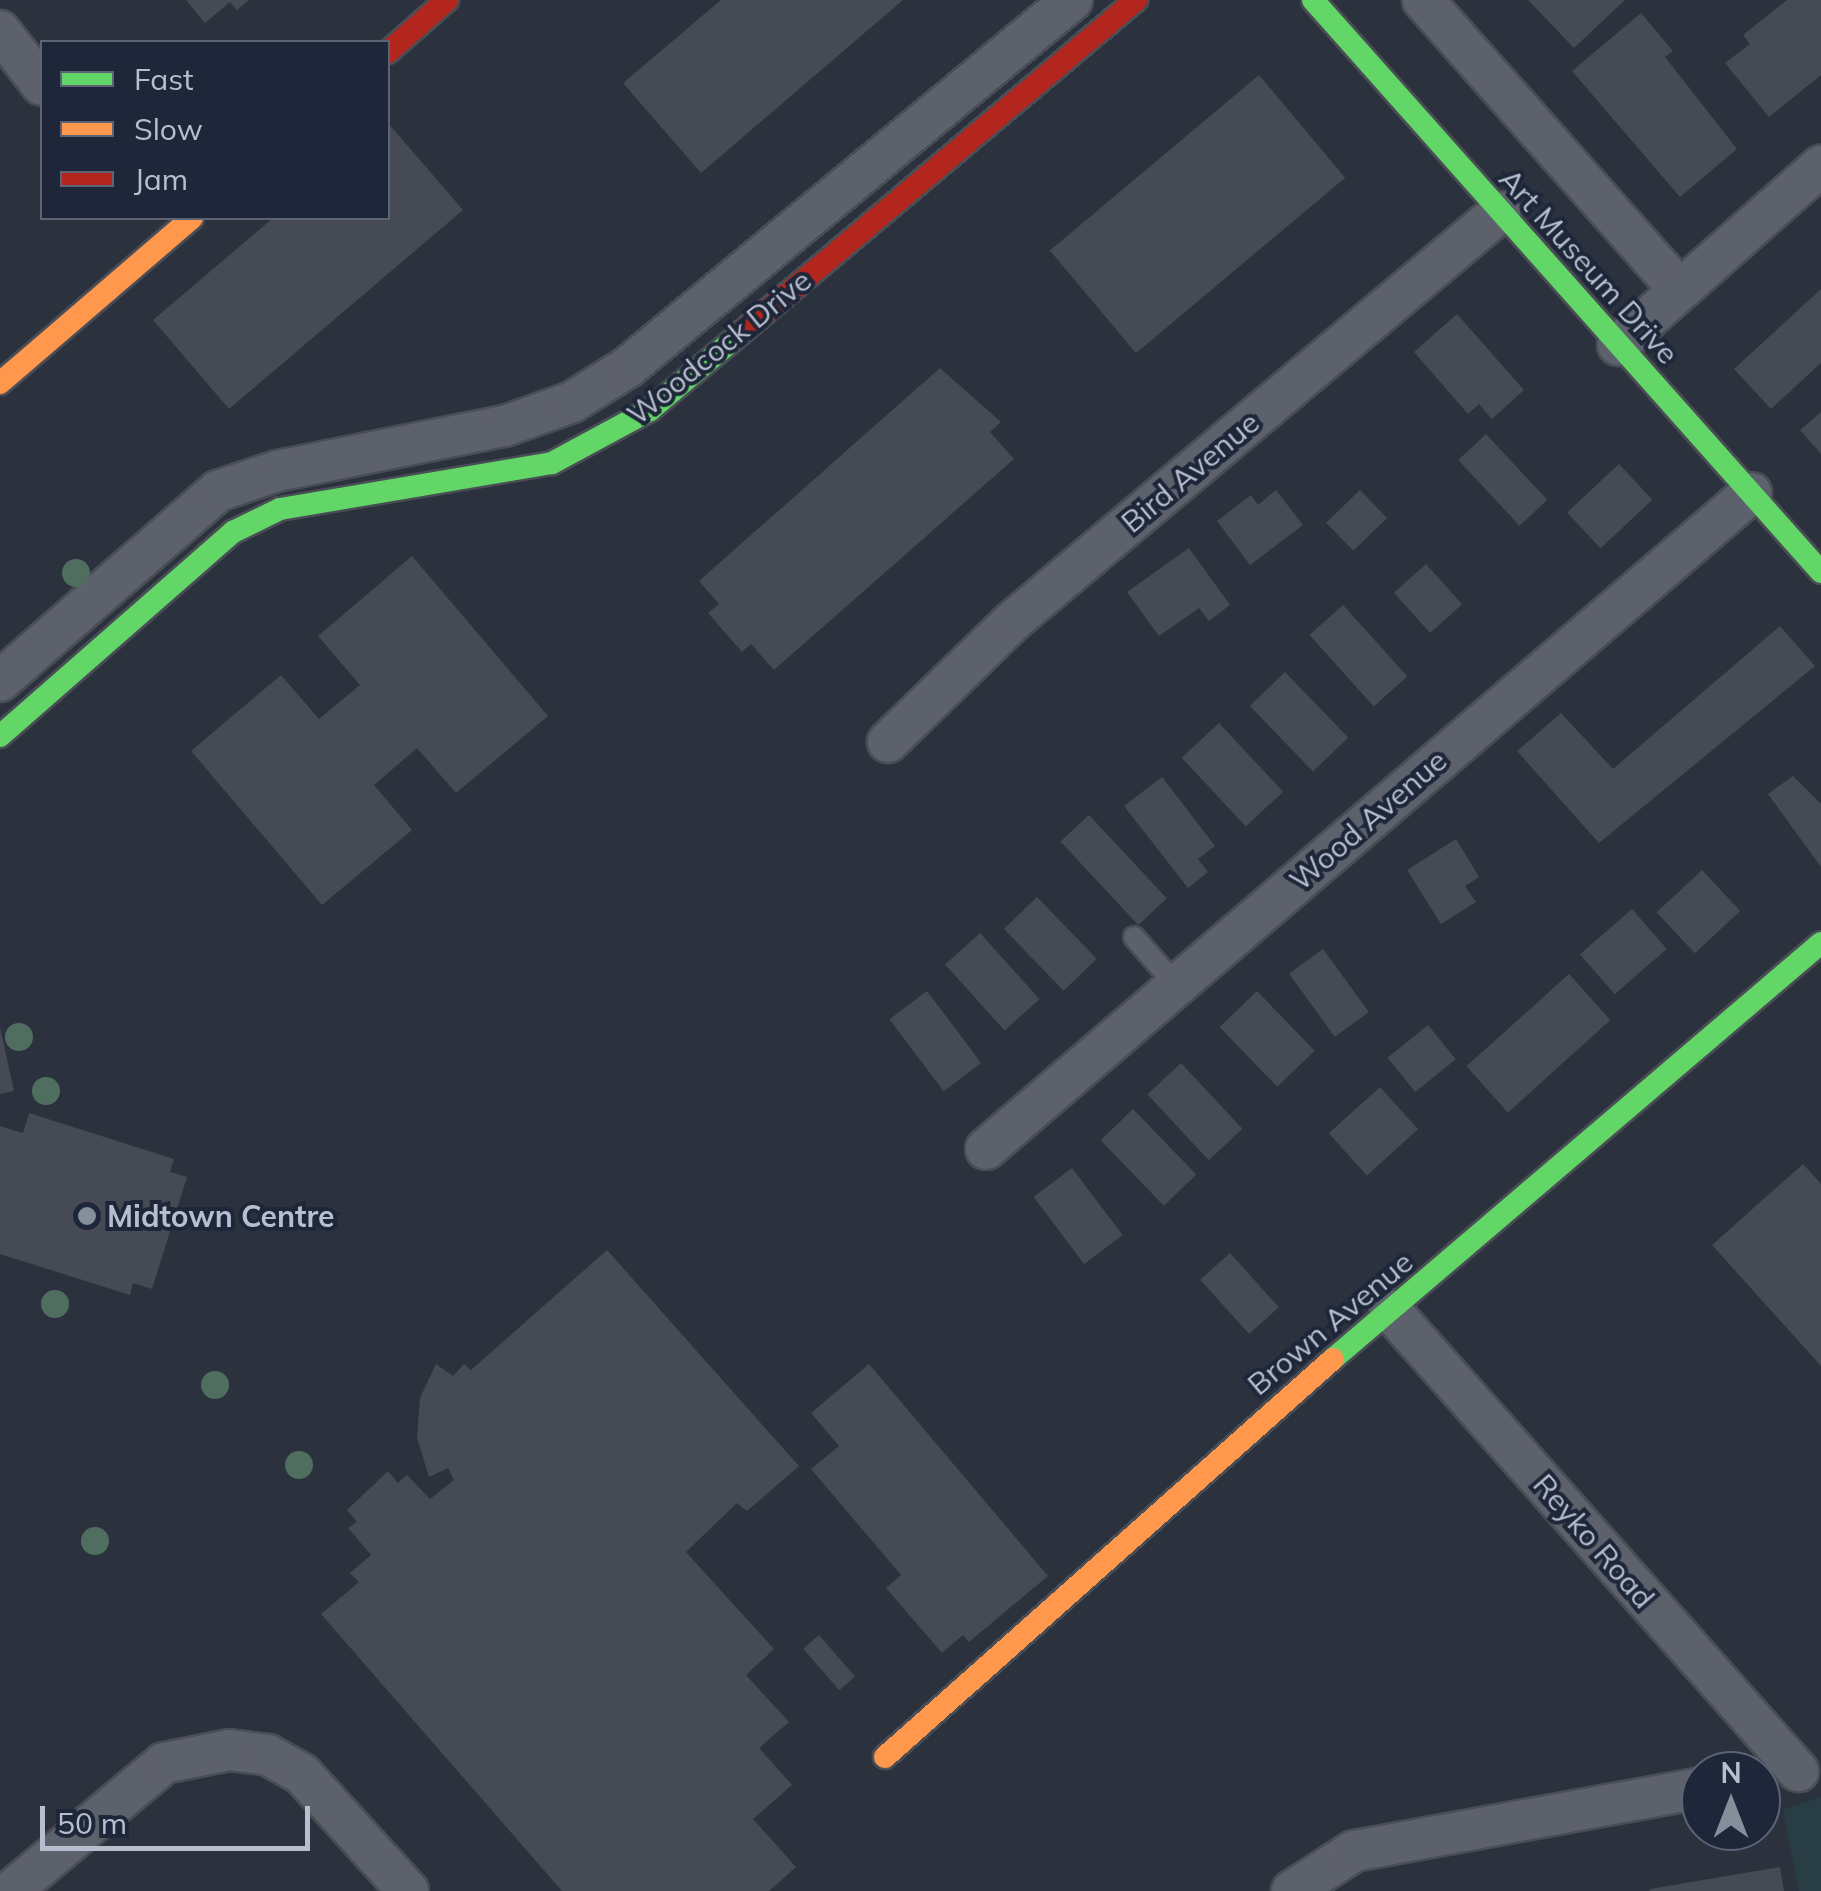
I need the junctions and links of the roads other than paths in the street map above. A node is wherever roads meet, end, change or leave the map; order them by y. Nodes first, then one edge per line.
1 (448, 0) edge
2 (1072, 0) edge
3 (1136, 0) edge
4 (1313, 0) edge
5 (1423, 0) edge
6 (0, 31) edge
7 (390, 50) edge
8 (40, 82) edge
9 (1821, 166) edge
10 (1500, 212) junction
11 (168, 225) edge
12 (1680, 290) junction
13 (1618, 345) junction
14 (0, 383) edge
15 (1750, 492) junction
16 (1821, 572) edge
17 (0, 681) edge
18 (0, 736) edge
19 (888, 742) dead end
20 (1134, 937) dead end
21 (1821, 943) edge
22 (1176, 985) junction
23 (986, 1148) dead end
24 (1390, 1310) junction
25 (885, 1757) dead end
26 (1793, 1771) edge
27 (1681, 1792) edge
28 (12, 1891) edge
29 (408, 1891) edge
30 (1292, 1891) edge

1 - 7 street
2 - 17 street, Woodcock Drive
3 - 18 street, Woodcock Drive
4 - 10 street, Art Museum Drive
5 - 12 street
6 - 8 street
9 - 12 street
10 - 13 street, Art Museum Drive
10 - 19 street, Bird Avenue
11 - 14 street
12 - 13 street
13 - 15 street, Art Museum Drive
15 - 16 street, Art Museum Drive
15 - 22 street, Wood Avenue
20 - 22 lane
21 - 24 street, Brown Avenue
22 - 23 street, Wood Avenue
24 - 25 street, Brown Avenue
24 - 26 street, Reyko Road
27 - 30 street
28 - 29 street

